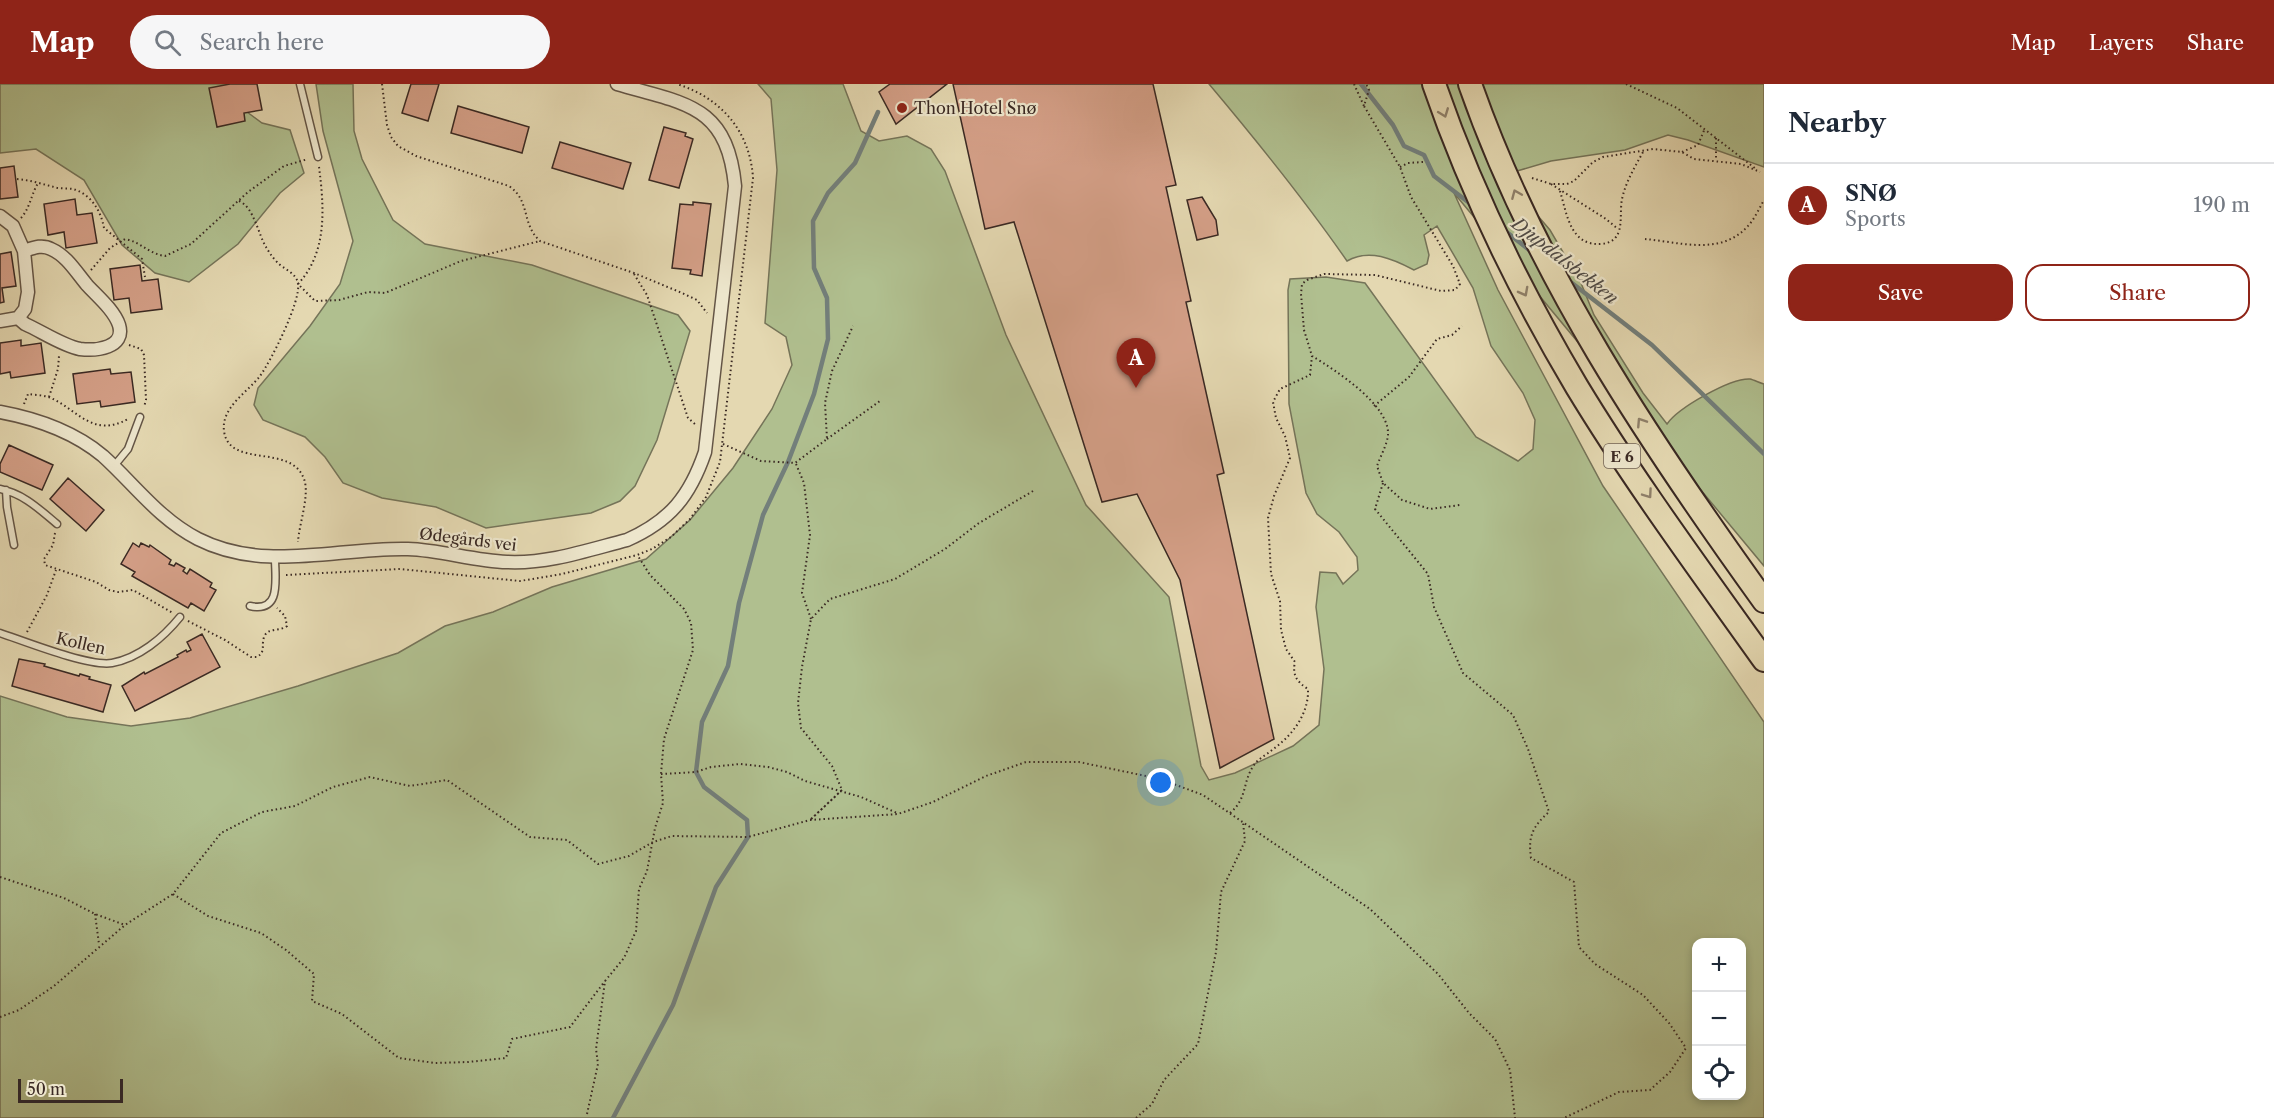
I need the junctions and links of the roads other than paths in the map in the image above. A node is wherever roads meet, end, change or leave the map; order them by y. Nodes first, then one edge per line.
1 (300, 84) edge
2 (617, 84) edge
3 (1434, 84) edge
4 (1470, 84) edge
5 (318, 157) road end
6 (0, 216) edge
7 (24, 251) junction
8 (18, 318) junction
9 (0, 321) edge
10 (0, 412) edge
11 (139, 414) road end
12 (114, 467) junction
13 (3, 490) edge
14 (57, 524) road end
15 (14, 545) dead end
16 (275, 558) junction
17 (1764, 601) edge
18 (250, 606) dead end
19 (180, 617) road end
20 (0, 633) edge
21 (1764, 660) edge

1 - 5 lane
2 - 16 street, Ødegårds vei
3 -> 21 highway, E 6
17 -> 4 highway, E 6
6 - 7 street
7 - 8 street
7 - 8 street
8 - 9 street
10 - 12 street, Ødegårds vei
11 - 12 lane
12 - 16 street, Ødegårds vei
13 - 14 lane
13 - 15 lane
16 - 18 lane
19 - 20 lane, Kollen

